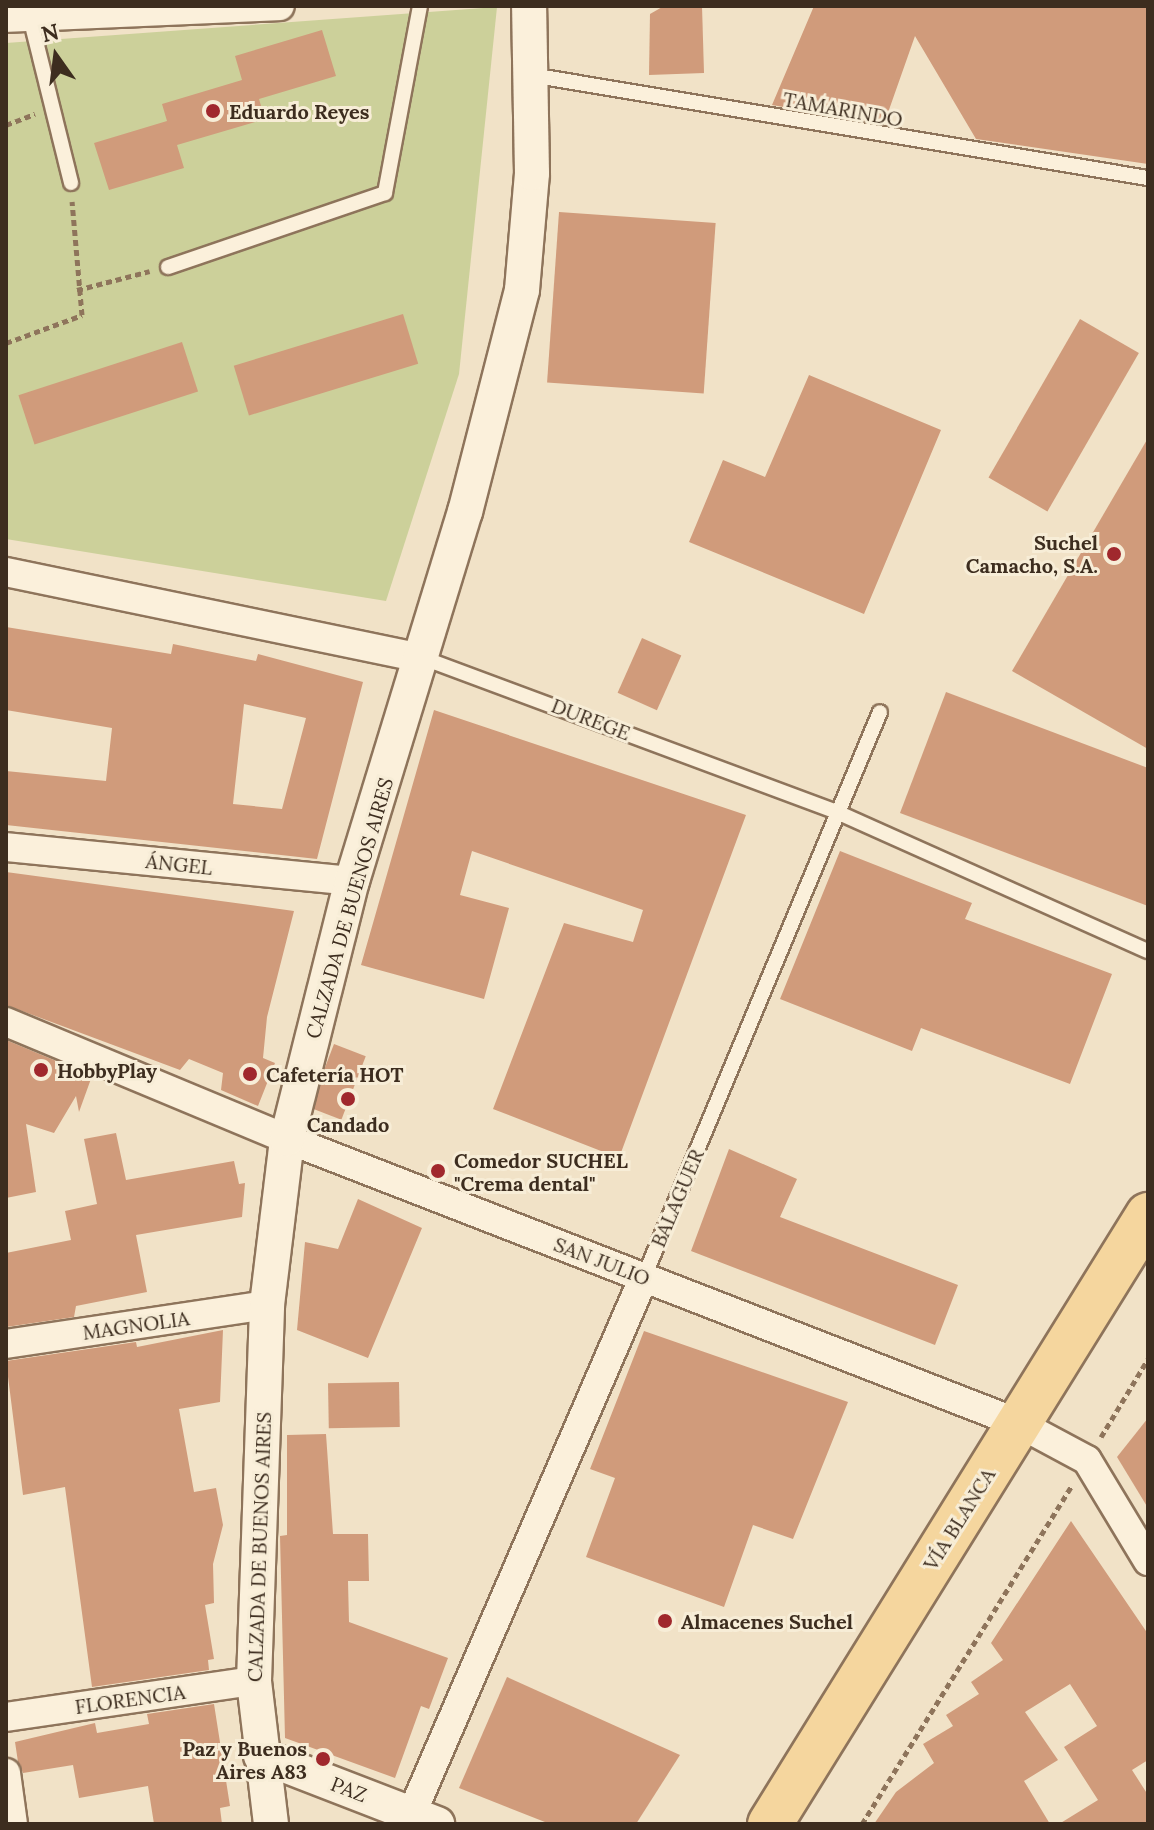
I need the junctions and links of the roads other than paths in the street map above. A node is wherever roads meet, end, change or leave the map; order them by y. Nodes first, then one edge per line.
1 (280, 6) edge
2 (420, 6) edge
3 (529, 6) edge
4 (18, 18) edge
5 (531, 75) junction
6 (1148, 178) edge
7 (71, 183) road end
8 (168, 267) road end
9 (6, 572) edge
10 (423, 658) junction
11 (880, 712) dead end
12 (839, 813) junction
13 (6, 847) edge
14 (352, 881) junction
15 (1148, 951) edge
16 (6, 1022) edge
17 (287, 1139) junction
18 (1148, 1215) edge
19 (644, 1277) junction
20 (267, 1305) junction
21 (6, 1344) edge
22 (1018, 1423) junction
23 (1148, 1561) edge
24 (254, 1681) junction
25 (6, 1717) edge
26 (261, 1756) junction
27 (6, 1773) edge
28 (424, 1818) edge
29 (13, 1824) edge
30 (271, 1824) edge
31 (770, 1824) edge

1 - 4 street
2 - 8 lane
3 - 5 street, CALZADA DE BUENOS AIRES
4 - 7 lane
5 - 6 lane, TAMARINDO
5 - 10 street, CALZADA DE BUENOS AIRES
9 - 10 street, DUREGE
10 - 12 lane, DUREGE
10 - 14 street, CALZADA DE BUENOS AIRES
11 - 12 lane, BALAGUER
12 - 15 lane, DUREGE
12 - 19 lane, BALAGUER
13 - 14 street, ÁNGEL
14 - 17 street, CALZADA DE BUENOS AIRES
16 - 17 street, SAN JULIO
17 - 19 street, SAN JULIO
17 - 20 street, CALZADA DE BUENOS AIRES
18 - 22 main road, VÍA BLANCA
19 - 22 street, SAN JULIO
19 - 28 street, BALAGUER
20 - 21 street, MAGNOLIA
20 - 24 street, CALZADA DE BUENOS AIRES
22 - 23 street, SAN JULIO
22 - 31 main road, VÍA BLANCA
24 - 25 street, FLORENCIA
24 - 26 street, CALZADA DE BUENOS AIRES
26 - 28 street, PAZ
26 - 30 street, CALZADA DE BUENOS AIRES
27 - 29 street

